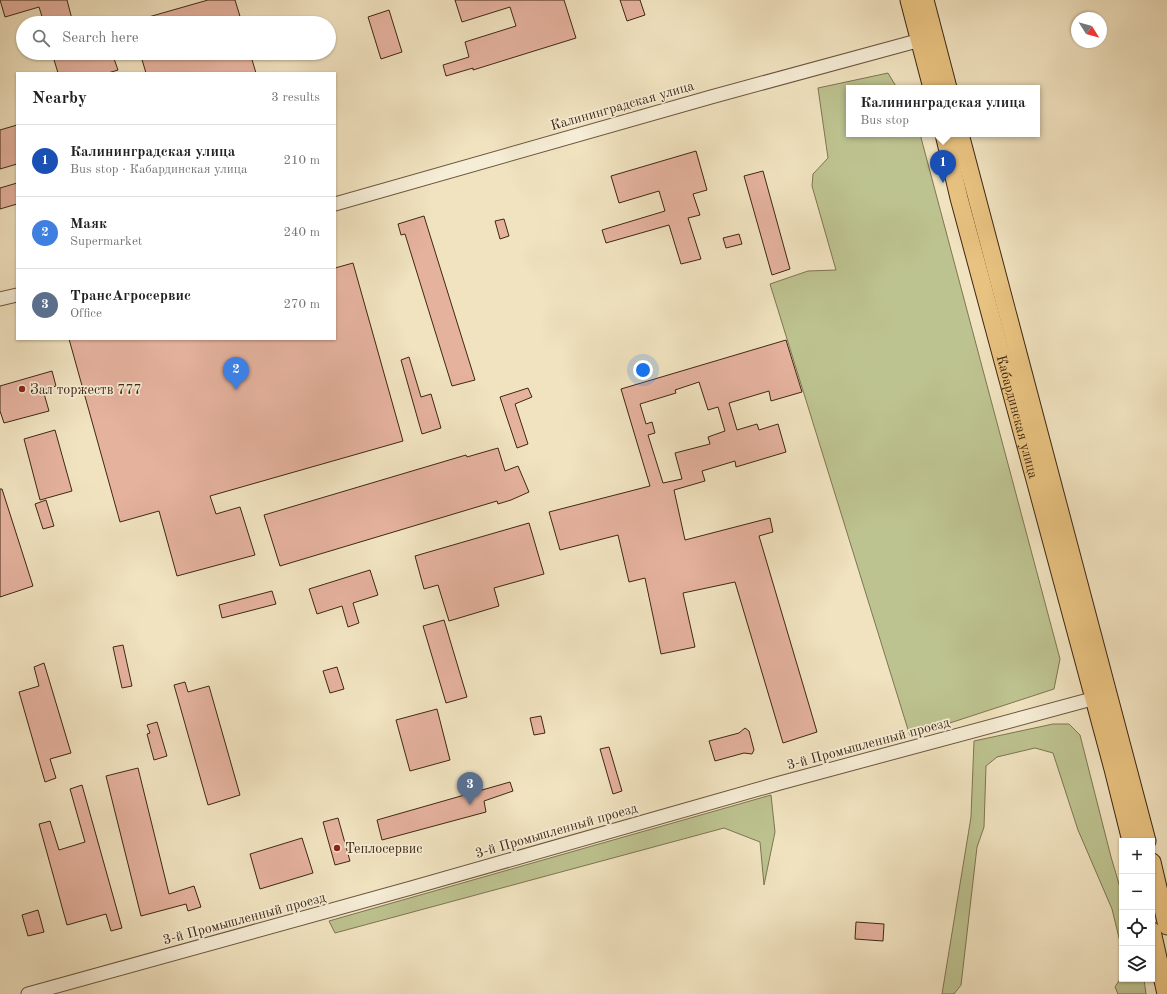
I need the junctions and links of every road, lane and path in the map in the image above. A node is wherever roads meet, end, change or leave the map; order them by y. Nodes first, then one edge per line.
1 (908, 0) edge
2 (925, 0) edge
3 (927, 39) junction
4 (932, 85) edge
5 (947, 85) edge
6 (945, 137) edge
7 (961, 137) edge
8 (336, 204) edge
9 (16, 294) edge
10 (0, 299) edge
11 (1102, 697) junction
12 (1129, 838) edge
13 (1146, 838) edge
14 (1155, 874) edge
15 (1167, 926) edge
16 (1155, 944) edge
17 (28, 994) edge
18 (1166, 994) edge

1 - 3 main road
2 - 3 main road
3 - 4 main road
3 - 5 main road
3 - 8 street, Калининградская улица
6 - 11 main road, Кабардинская улица
7 - 11 main road, Кабардинская улица
9 - 10 street
11 - 12 main road
11 - 13 main road
11 - 17 street, 3-й Промышленный проезд
14 - 15 main road
16 - 18 main road

